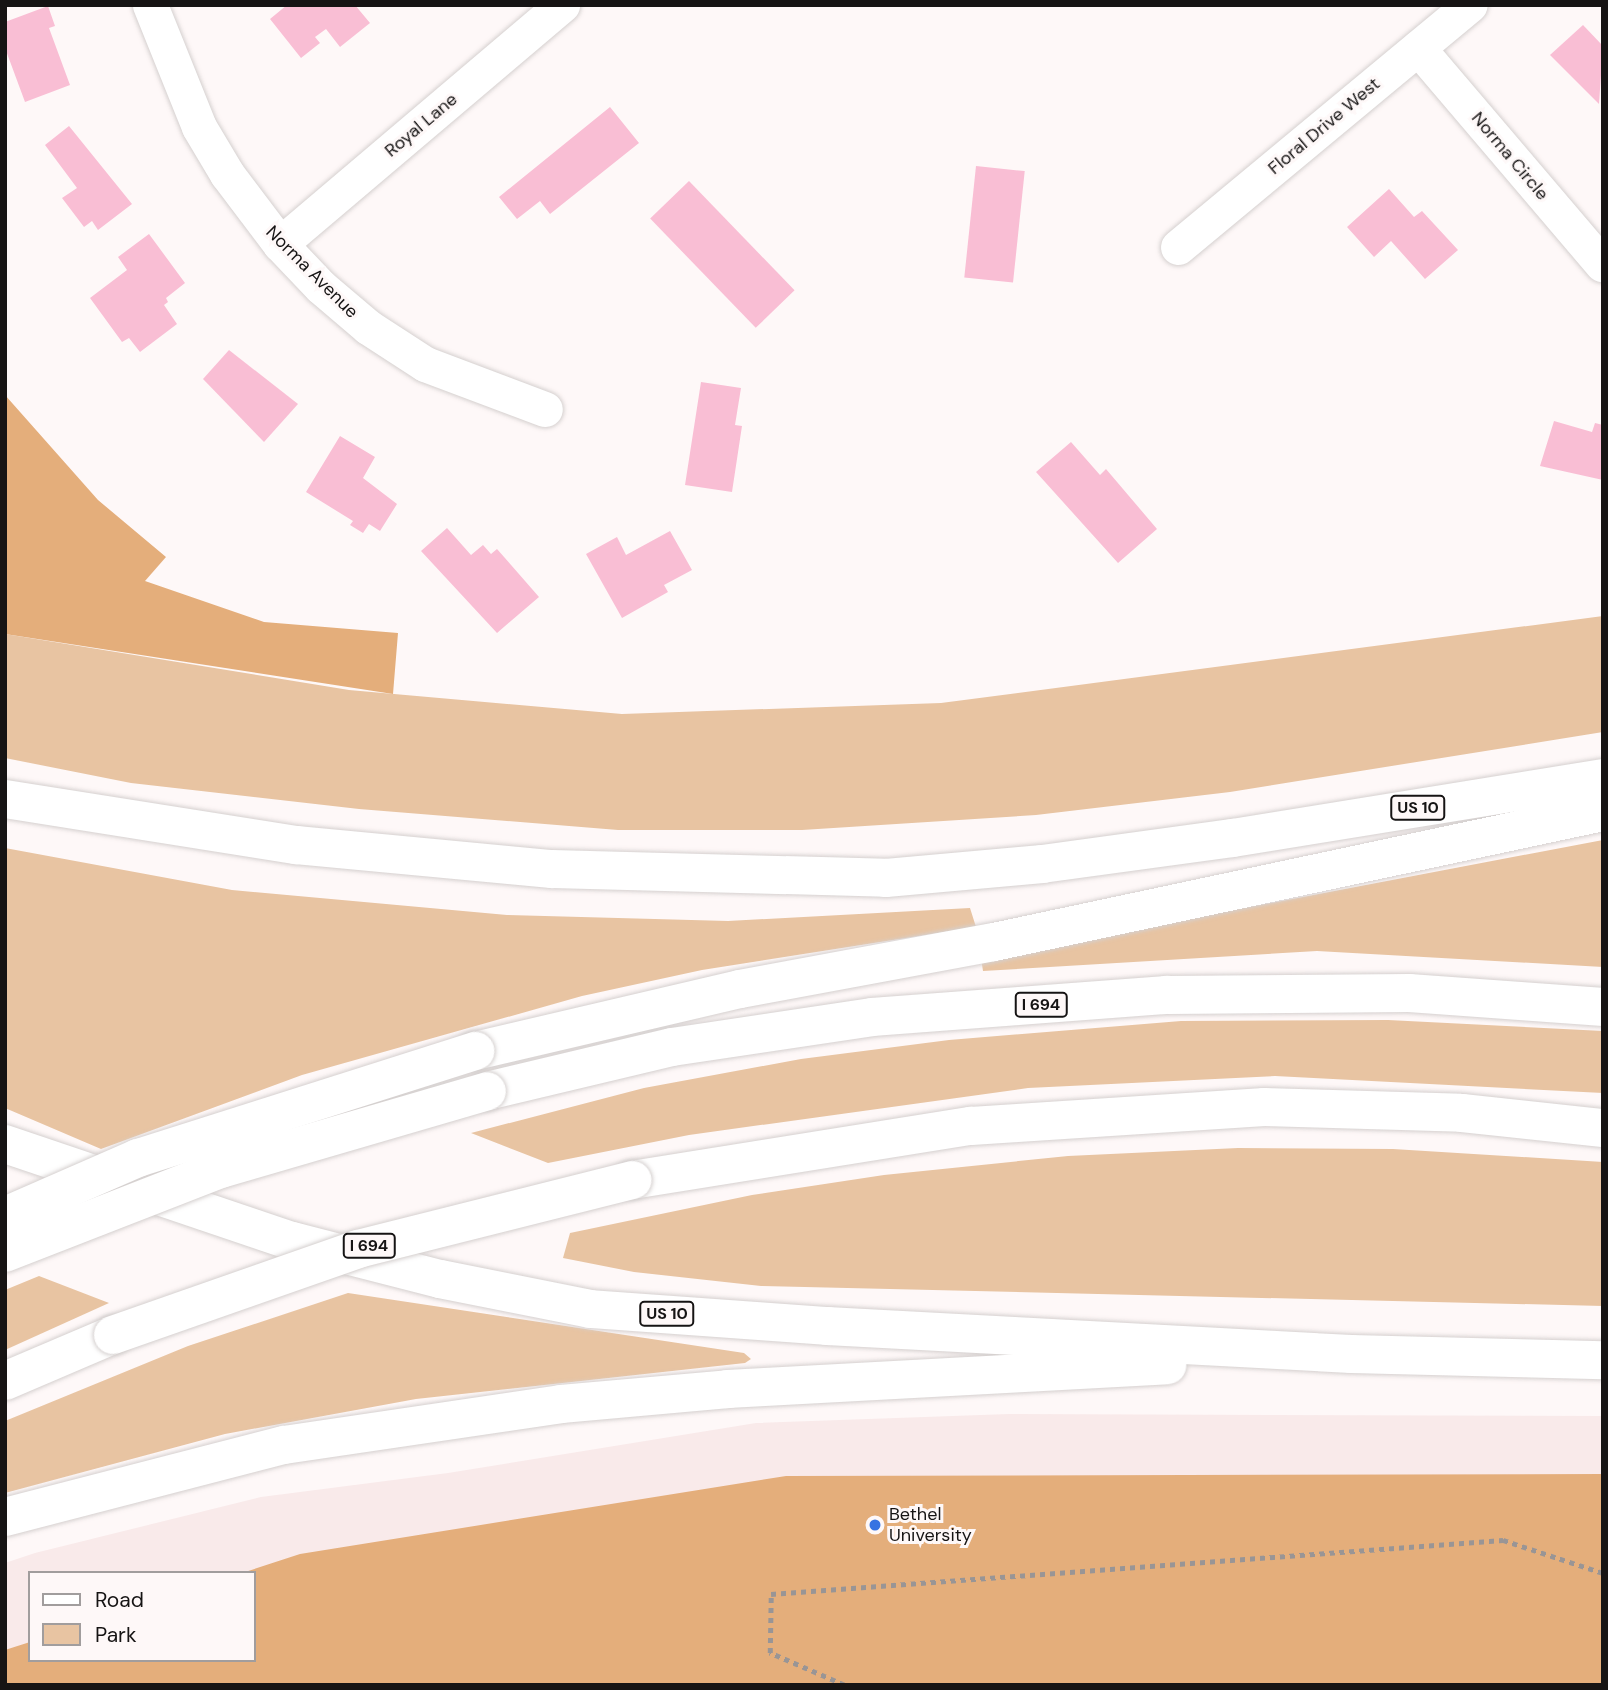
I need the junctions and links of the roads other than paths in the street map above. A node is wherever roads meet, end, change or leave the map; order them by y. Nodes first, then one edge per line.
1 (150, 5) edge
2 (562, 5) edge
3 (1470, 5) edge
4 (1418, 48) junction
5 (280, 244) junction
6 (1178, 247) dead end
7 (1602, 264) edge
8 (545, 409) dead end
9 (1603, 778) edge
10 (5, 799) edge
11 (1603, 812) edge
12 (1603, 1007) edge
13 (1603, 1128) edge
14 (5, 1144) edge
15 (5, 1216) edge
16 (5, 1253) edge
17 (1351, 1354) junction
18 (1603, 1360) edge
19 (5, 1381) edge
20 (5, 1517) edge

1 - 5 street, Norma Avenue
2 - 5 street, Royal Lane
3 - 4 street, Floral Drive West
4 - 6 street, Floral Drive West
4 - 7 street, Norma Circle
5 - 8 street, Norma Avenue
9 - 10 highway, US 10
11 - 15 highway, bridge
12 - 16 highway, I 694, bridge
13 - 19 highway, I 694, bridge
14 - 17 highway, US 10
17 - 18 highway, US 10
17 - 20 highway

